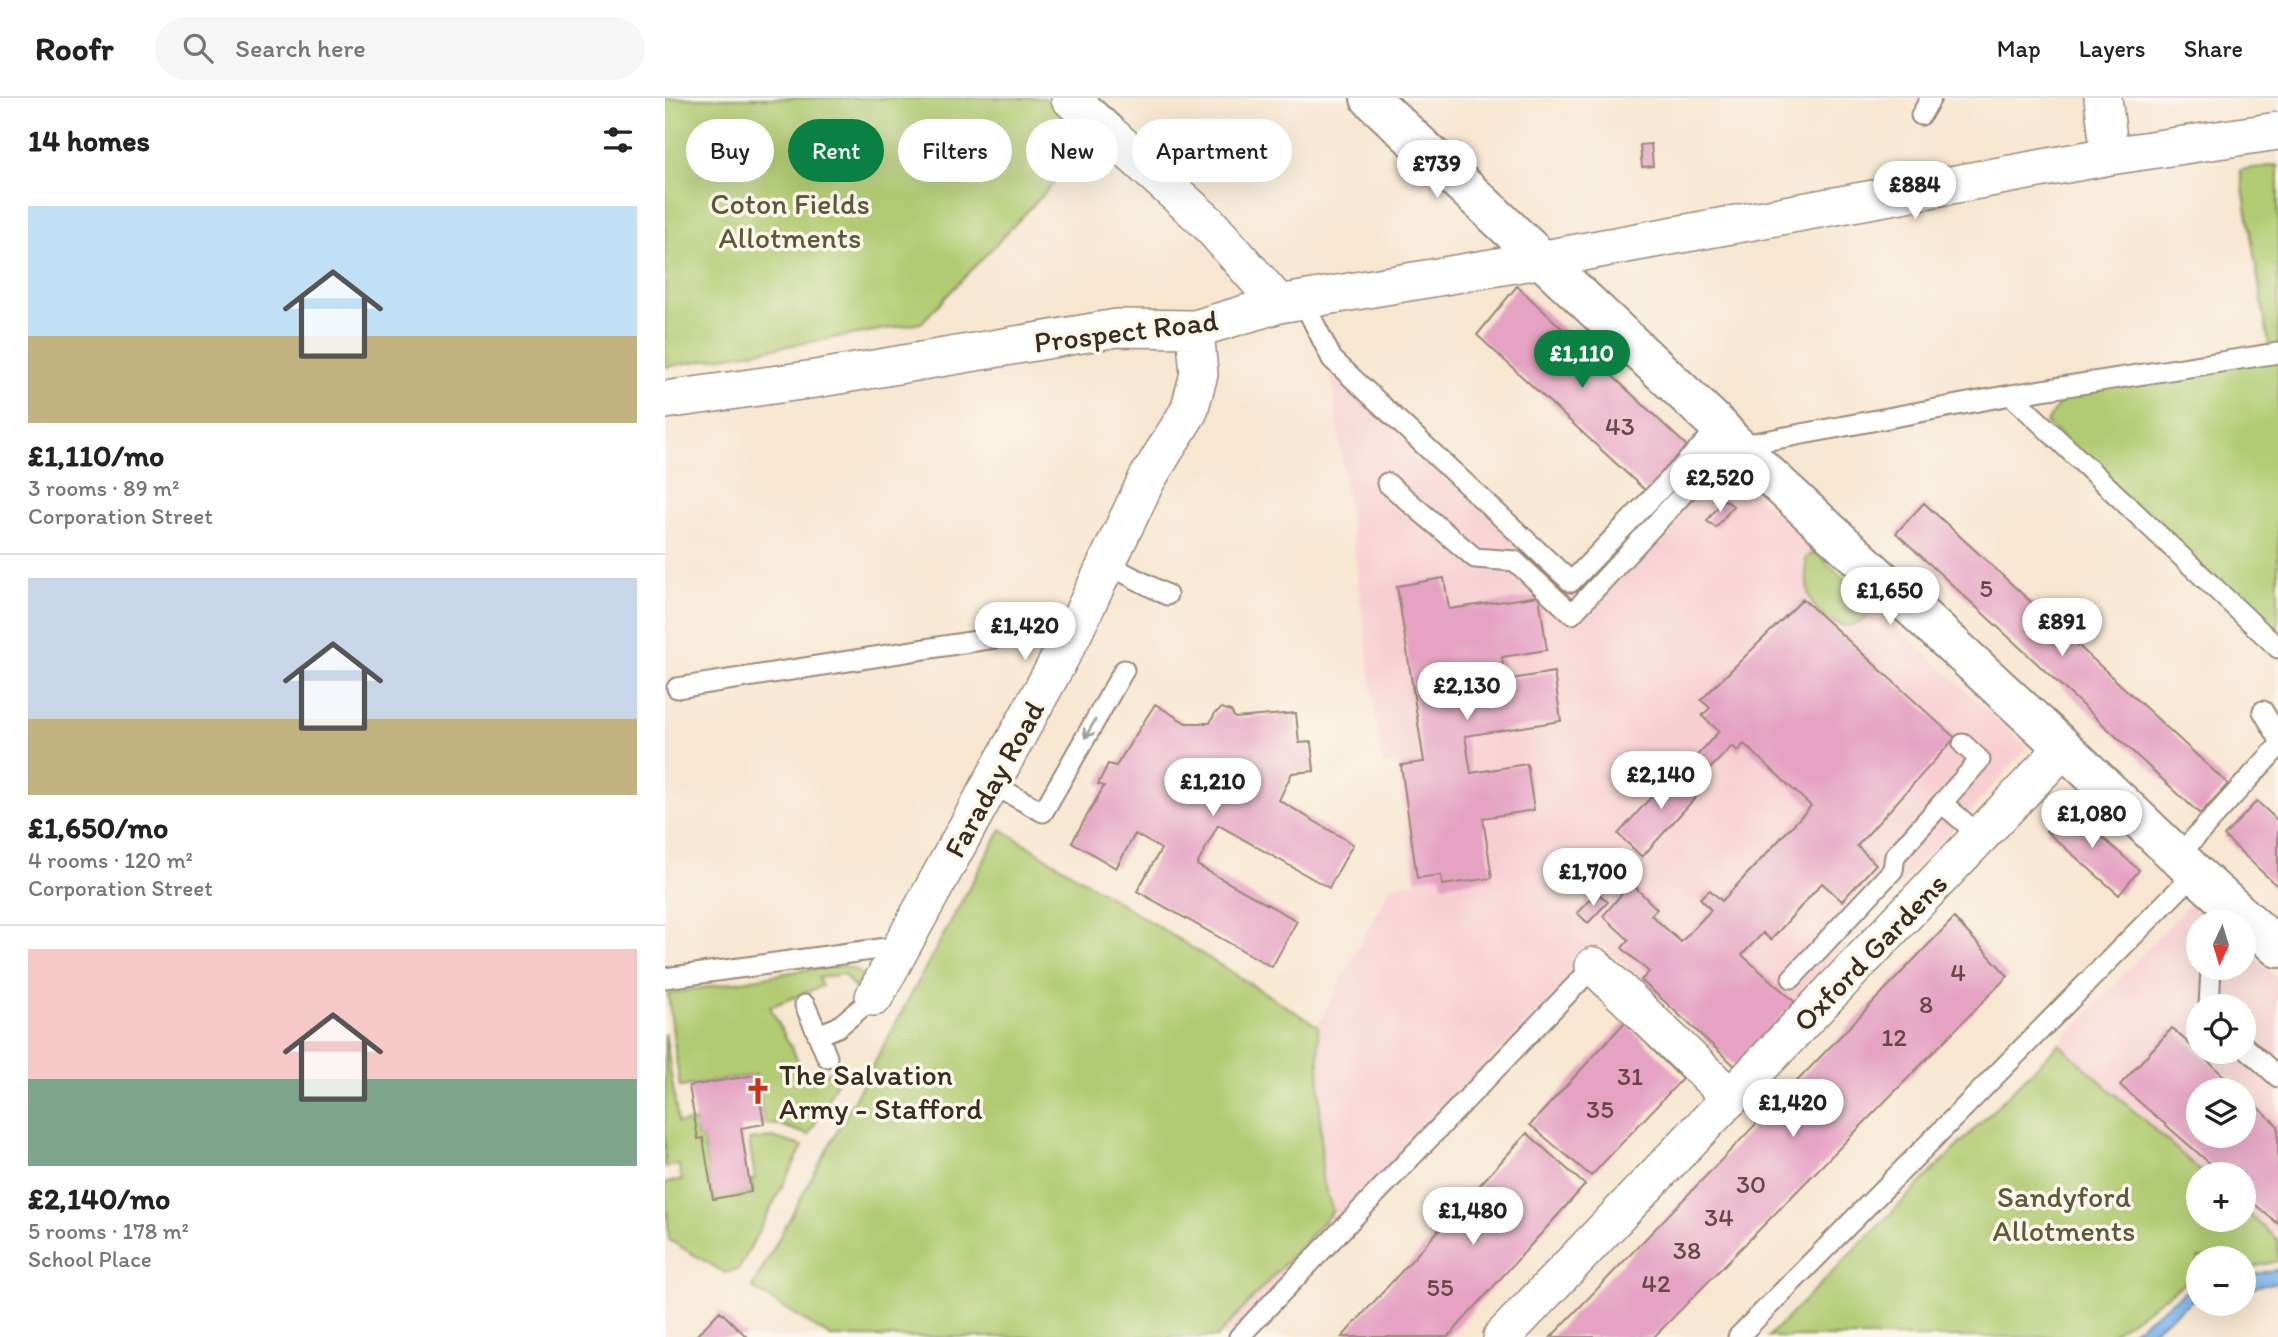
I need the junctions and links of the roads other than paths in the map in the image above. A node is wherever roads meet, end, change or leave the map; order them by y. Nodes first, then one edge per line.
1 (1070, 98) edge
2 (1370, 98) edge
3 (2103, 98) edge
4 (2278, 131) edge
5 (2110, 156) junction
6 (1544, 260) junction
7 (1291, 303) junction
8 (1195, 329) junction
9 (2278, 353) edge
10 (2011, 395) junction
11 (665, 400) edge
12 (1730, 438) junction
13 (1387, 483) dead end
14 (1107, 564) junction
15 (1167, 595) dead end
16 (1077, 625) junction
17 (2278, 648) edge
18 (1124, 670) dead end
19 (677, 688) dead end
20 (2263, 711) dead end
21 (2278, 737) edge
22 (1963, 744) dead end
23 (2278, 747) edge
24 (2064, 748) junction
25 (992, 784) junction
26 (1942, 803) junction
27 (1980, 836) junction
28 (2186, 865) junction
29 (2233, 910) edge
30 (2256, 931) edge
31 (901, 946) junction
32 (2278, 948) edge
33 (1594, 966) joint
34 (665, 978) edge
35 (1792, 978) dead end
36 (874, 997) joint
37 (805, 1005) dead end
38 (818, 1035) junction
39 (827, 1057) dead end
40 (2256, 1057) edge
41 (2278, 1077) edge
42 (1731, 1098) junction
43 (1239, 1337) edge
44 (1503, 1337) edge
45 (1738, 1337) edge

1 - 7 street
2 - 6 street
3 - 5 street
4 - 5 street, Prospect Road
5 - 6 street, Prospect Road
6 - 7 street, Prospect Road
6 - 12 street
7 - 8 street, Prospect Road
7 - 12 lane
8 - 11 street, Prospect Road
8 - 14 street, Faraday Road
9 - 10 lane
10 - 12 lane
10 - 17 lane
12 - 13 lane
12 - 24 street
14 - 15 lane
14 - 16 street, Faraday Road
16 - 19 lane
16 - 25 street, Faraday Road
18 -> 25 lane
20 - 21 lane
22 - 26 lane
23 - 28 lane
24 - 27 street, Oxford Gardens
24 - 28 street
25 - 31 street, Faraday Road
26 - 27 lane
26 - 35 lane
27 - 42 street, Oxford Gardens
28 - 29 street
28 - 45 lane
30 - 32 street
31 - 34 lane
31 - 36 street, Faraday Road
33 - 42 street
33 - 43 lane
36 - 38 lane
37 - 38 lane
38 - 39 lane
40 - 41 lane
42 - 44 street, Oxford Gardens

